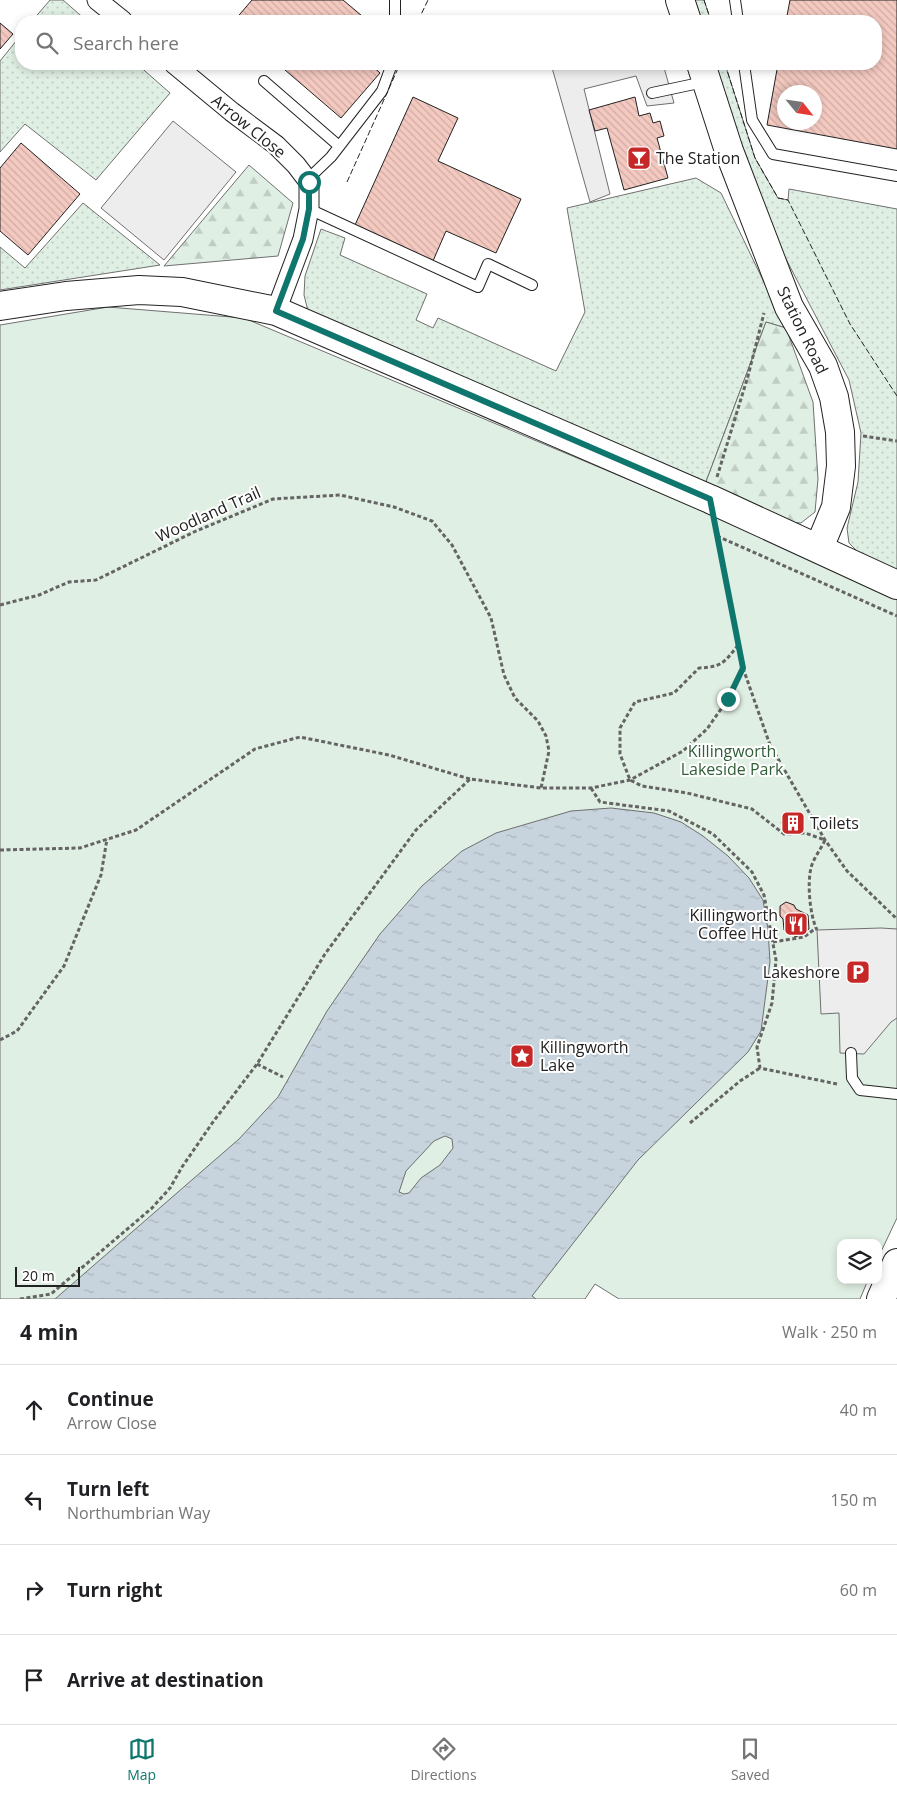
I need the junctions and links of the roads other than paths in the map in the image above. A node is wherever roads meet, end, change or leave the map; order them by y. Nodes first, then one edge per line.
1 (97, 0) edge
2 (395, 0) edge
3 (680, 0) edge
4 (735, 0) edge
5 (116, 15) edge
6 (395, 15) edge
7 (685, 15) edge
8 (737, 15) edge
9 (181, 70) edge
10 (390, 70) edge
11 (745, 70) edge
12 (704, 72) edge
13 (264, 81) dead end
14 (652, 93) dead end
15 (339, 146) junction
16 (897, 176) edge
17 (307, 180) junction
18 (309, 209) junction
19 (532, 285) dead end
20 (0, 306) edge
21 (276, 311) junction
22 (819, 548) junction
23 (897, 585) edge
24 (851, 1054) dead end
25 (897, 1094) edge
26 (897, 1263) edge
27 (881, 1299) edge

1 - 5 street
2 - 6 lane
3 - 7 street
4 - 8 lane
9 - 17 street, Arrow Close
10 - 15 lane
11 - 16 lane
12 - 14 lane
12 - 22 street, Station Road
13 - 15 lane
15 - 17 lane
17 - 18 street
18 - 19 lane
18 - 21 street
20 - 21 street
21 - 22 street
22 - 23 street
24 - 25 lane
26 - 27 street

